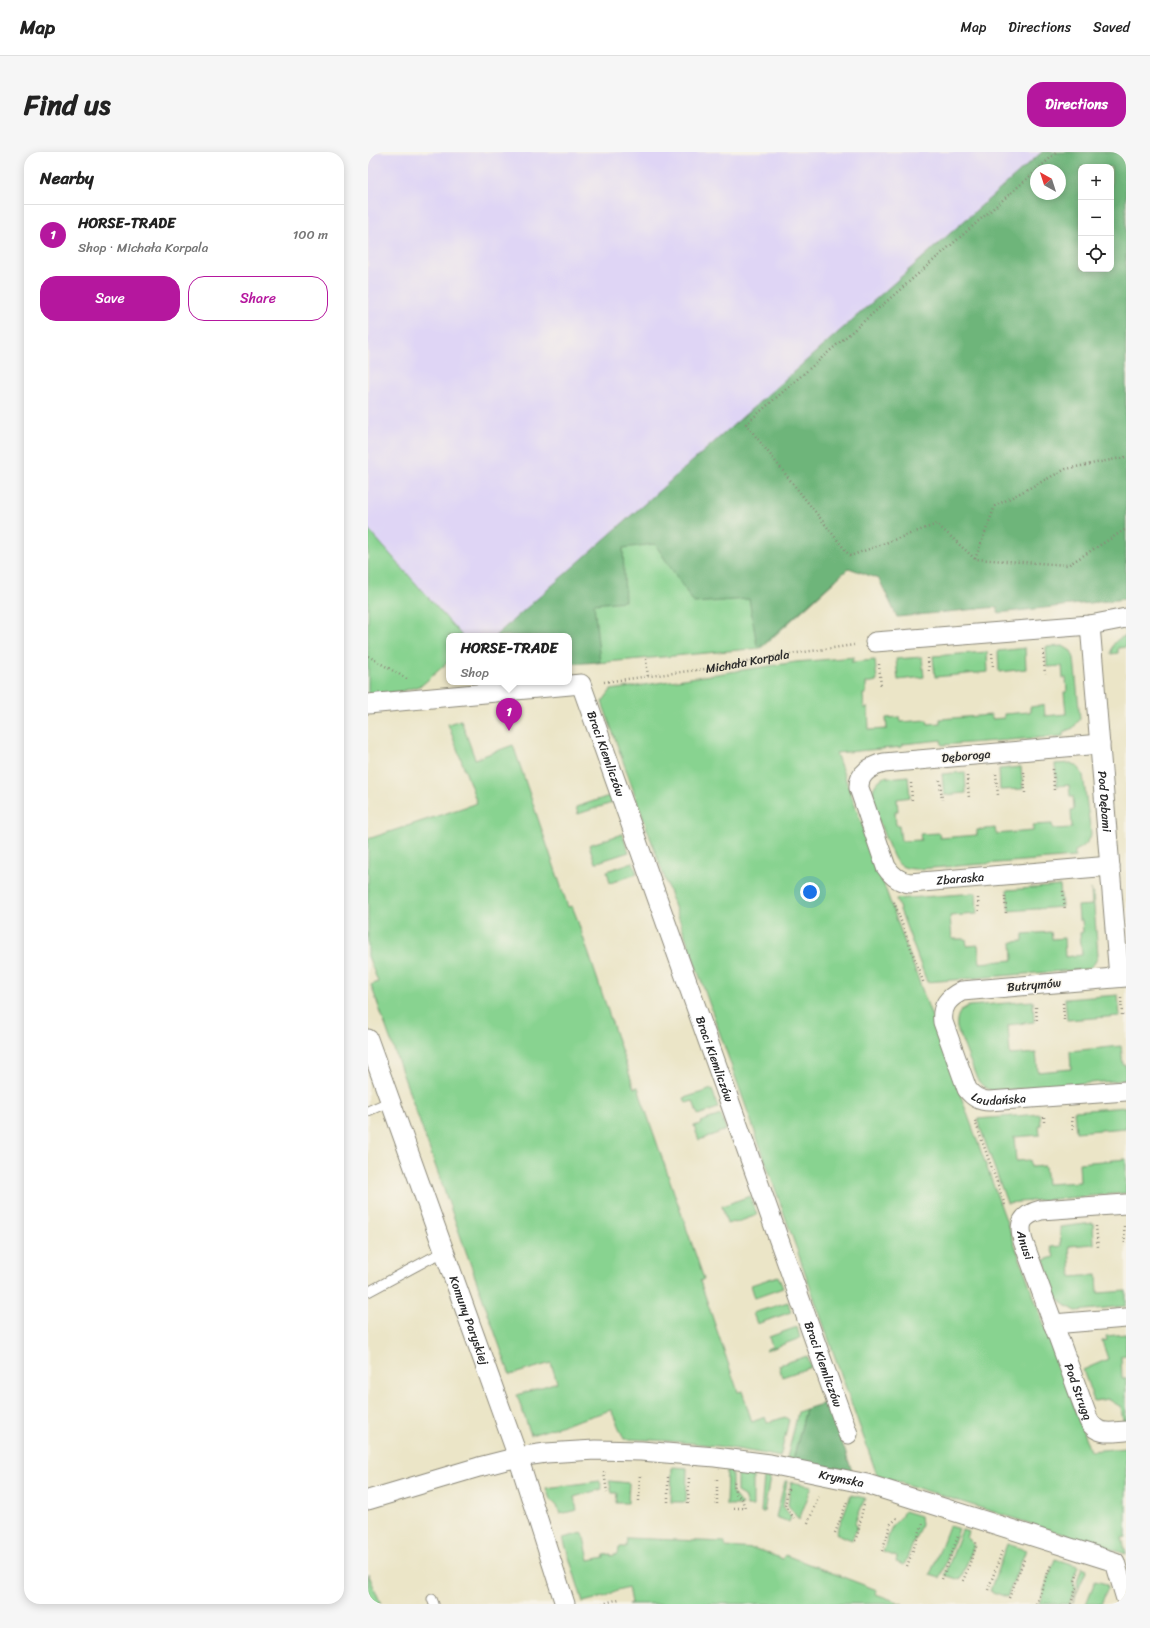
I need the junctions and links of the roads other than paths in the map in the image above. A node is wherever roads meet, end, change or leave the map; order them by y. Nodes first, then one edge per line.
1 (1126, 618) edge
2 (1090, 625) junction
3 (874, 642) road end
4 (570, 685) edge
5 (572, 685) edge
6 (368, 704) edge
7 (1100, 744) junction
8 (862, 800) joint
9 (1110, 866) junction
10 (1122, 977) edge
11 (946, 1003) joint
12 (368, 1039) edge
13 (1126, 1091) edge
14 (391, 1101) junction
15 (368, 1111) edge
16 (1126, 1204) edge
17 (446, 1252) junction
18 (368, 1292) edge
19 (1126, 1318) edge
20 (1053, 1324) junction
21 (1126, 1431) edge
22 (848, 1434) dead end
23 (518, 1457) junction
24 (368, 1500) edge
25 (1126, 1599) edge
26 (565, 1604) edge

1 - 2 street
2 - 3 street
2 - 7 street, Pod Dębami
4 - 6 street, Braci Kiemliczów
5 - 22 street, Braci Kiemliczów
7 - 8 street, Dęboroga
7 - 9 street, Pod Dębami
8 - 9 street, Zbaraska
9 - 10 street, Pod Dębami
10 - 11 street, Butrymów
11 - 13 street, Laudańska
12 - 14 street, Komuny Paryskiej
14 - 15 lane
14 - 17 street, Komuny Paryskiej
16 - 20 street, Anusi
17 - 18 lane
17 - 23 street, Komuny Paryskiej
19 - 20 street
20 - 21 street, Pod Strugą
23 - 24 street
23 - 25 street, Krymska
23 - 26 street, Komuny Paryskiej

